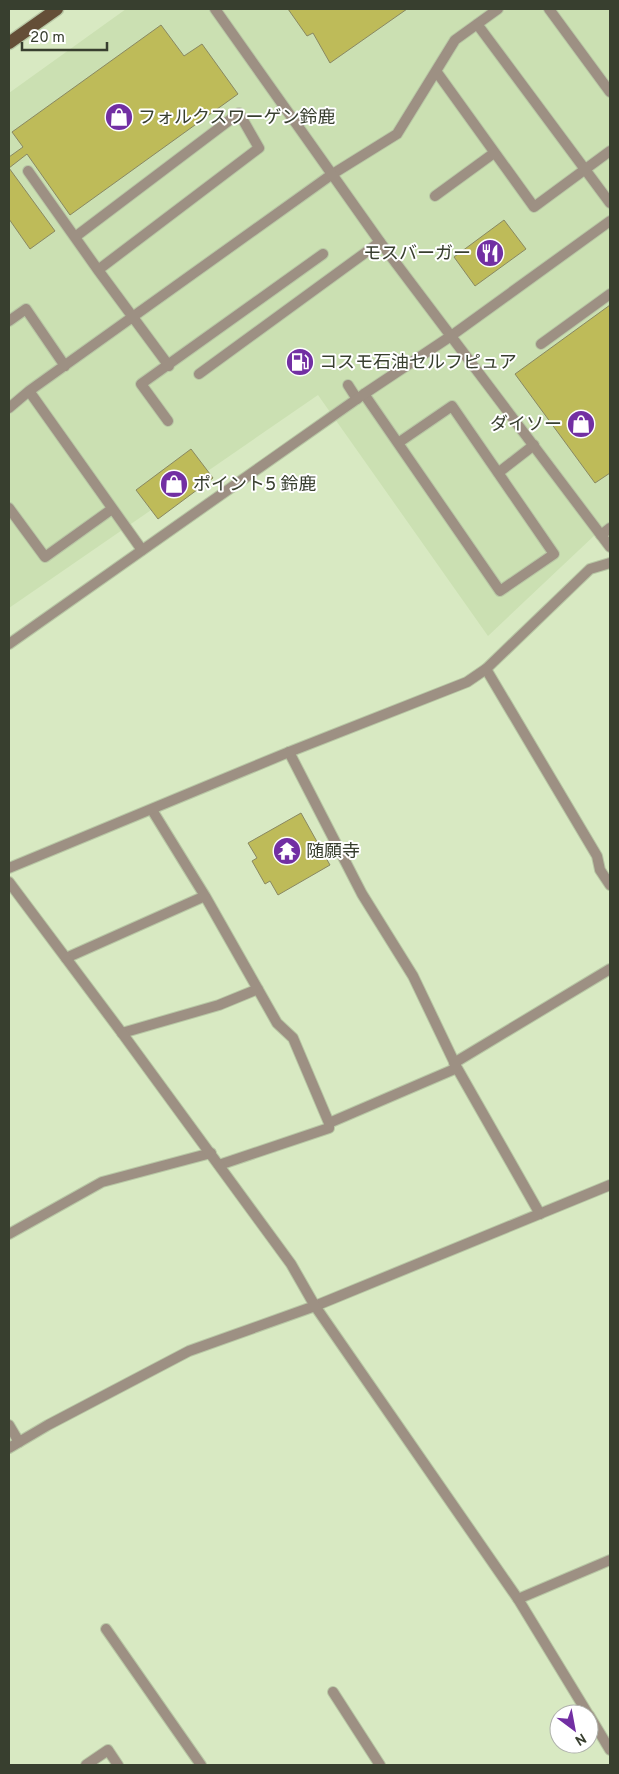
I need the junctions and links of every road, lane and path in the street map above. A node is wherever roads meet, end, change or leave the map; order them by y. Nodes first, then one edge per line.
1 (58, 9) edge
2 (216, 9) edge
3 (498, 9) edge
4 (548, 9) edge
5 (477, 24) junction
6 (9, 43) edge
7 (436, 71) junction
8 (610, 92) edge
9 (610, 151) edge
10 (494, 153) junction
11 (585, 170) junction
12 (28, 171) dead end
13 (331, 175) junction
14 (435, 196) dead end
15 (610, 204) edge
16 (610, 221) edge
17 (75, 236) junction
18 (380, 242) junction
19 (323, 254) dead end
20 (98, 270) junction
21 (610, 294) edge
22 (134, 317) junction
23 (9, 320) edge
24 (451, 336) junction
25 (541, 344) dead end
26 (65, 366) junction
27 (169, 366) junction
28 (199, 374) dead end
29 (348, 385) dead end
30 (29, 391) junction
31 (360, 396) junction
32 (9, 408) edge
33 (168, 421) dead end
34 (398, 443) junction
35 (534, 445) junction
36 (498, 473) junction
37 (9, 508) edge
38 (112, 509) junction
39 (610, 528) edge
40 (601, 535) junction
41 (610, 548) edge
42 (142, 550) junction
43 (610, 563) edge
44 (9, 644) edge
45 (486, 670) junction
46 (289, 752) junction
47 (152, 810) junction
48 (9, 868) edge
49 (9, 883) edge
50 (610, 885) edge
51 (204, 896) junction
52 (66, 958) junction
53 (610, 969) edge
54 (258, 989) junction
55 (122, 1033) junction
56 (455, 1065) junction
57 (329, 1123) junction
58 (211, 1153) junction
59 (219, 1165) junction
60 (610, 1185) edge
61 (540, 1214) junction
62 (9, 1234) edge
63 (316, 1306) junction
64 (9, 1425) edge
65 (19, 1442) junction
66 (9, 1448) edge
67 (610, 1560) edge
68 (518, 1599) junction
69 (106, 1629) dead end
70 (333, 1692) dead end
71 (582, 1704) edge
72 (599, 1732) edge
73 (610, 1750) edge
74 (86, 1765) edge
75 (118, 1765) edge
76 (201, 1765) edge
77 (380, 1765) edge

1 - 6 main road
2 - 13 street
3 - 5 street
4 - 8 street
5 - 7 street
5 - 11 street
7 - 10 street
7 - 13 street
9 - 11 street
10 - 11 street
10 - 14 street
11 - 15 street
12 - 17 street
13 - 18 street
13 - 22 street
16 - 24 street
17 - 20 street
17 - 20 street
18 - 24 street
18 - 28 street
19 - 27 street
20 - 22 street
21 - 25 street
22 - 26 street
22 - 27 street
23 - 26 street
24 - 31 street
24 - 35 street
26 - 30 street
27 - 33 street
29 - 31 street
30 - 32 street
30 - 38 street
31 - 34 street
31 - 42 street
34 - 36 street
34 - 36 street
35 - 36 street
35 - 40 street
37 - 38 street
38 - 42 street
39 - 40 street
40 - 41 street
42 - 44 street
43 - 45 street
45 - 46 street
45 - 50 street
46 - 47 street
46 - 56 street
47 - 48 street
47 - 51 street
49 - 52 street
51 - 52 street
51 - 54 street
52 - 55 street
53 - 56 street
54 - 55 street
54 - 57 street
55 - 58 street
56 - 57 street
56 - 61 street
57 - 59 street
58 - 59 street
58 - 62 street
59 - 63 street
60 - 61 street
61 - 63 street
63 - 65 street
63 - 68 street
64 - 65 street
65 - 66 street
67 - 68 street
68 - 71 street
69 - 76 street
70 - 77 street
72 - 73 street
74 - 75 street

